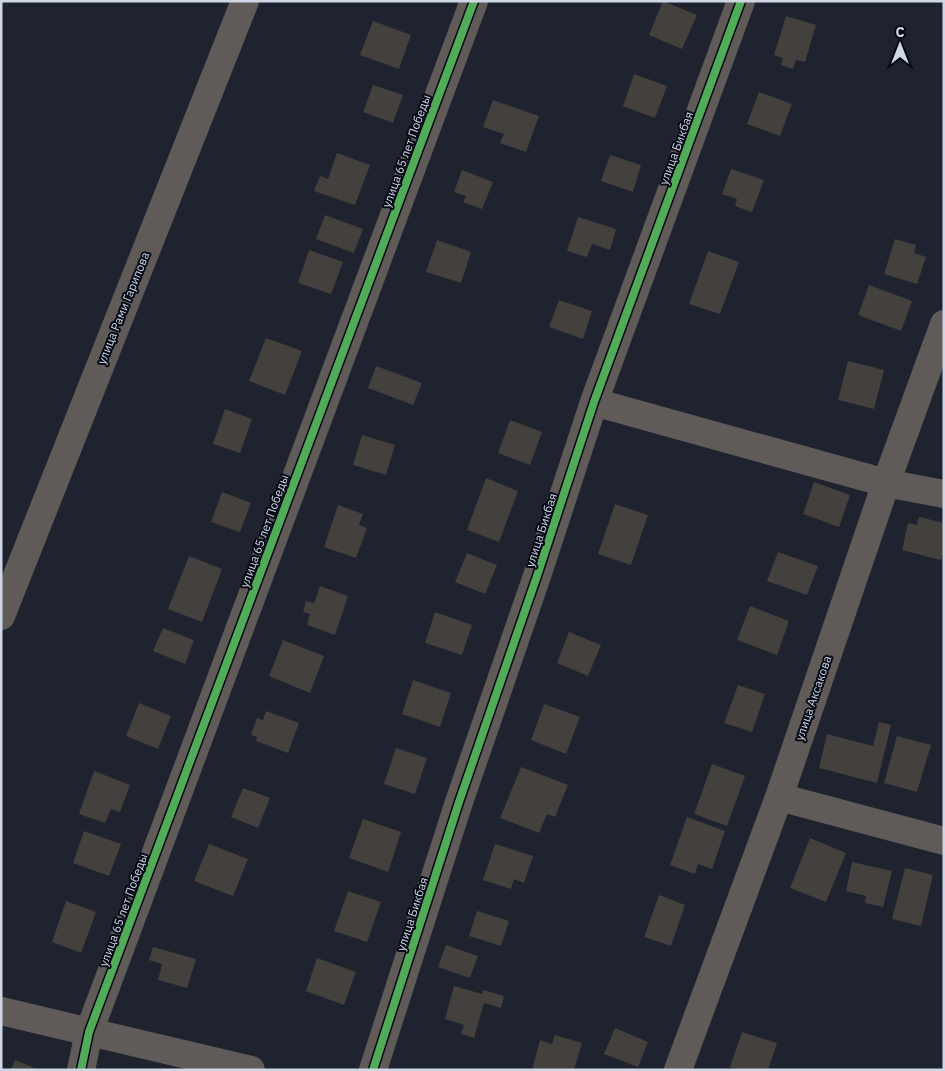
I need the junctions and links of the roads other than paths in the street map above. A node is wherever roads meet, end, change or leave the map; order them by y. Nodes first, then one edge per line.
1 (245, 1) edge
2 (474, 1) edge
3 (741, 1) edge
4 (944, 324) edge
5 (594, 402) junction
6 (886, 482) junction
7 (944, 494) edge
8 (1, 616) edge
9 (779, 797) junction
10 (944, 842) edge
11 (1, 1011) edge
12 (89, 1032) junction
13 (81, 1070) edge
14 (251, 1070) edge
15 (373, 1070) edge
16 (678, 1070) edge

1 - 8 street, улица Рами Гарипова
2 - 12 street, улица 65 лет Победы
3 - 5 street, улица Бикбая
4 - 6 street, улица Аксакова
5 - 6 street
5 - 15 street, улица Бикбая
6 - 7 street
6 - 9 street, улица Аксакова
9 - 10 street
9 - 16 street, улица Аксакова
11 - 12 street
12 - 13 street, улица 65 лет Победы
12 - 14 street

